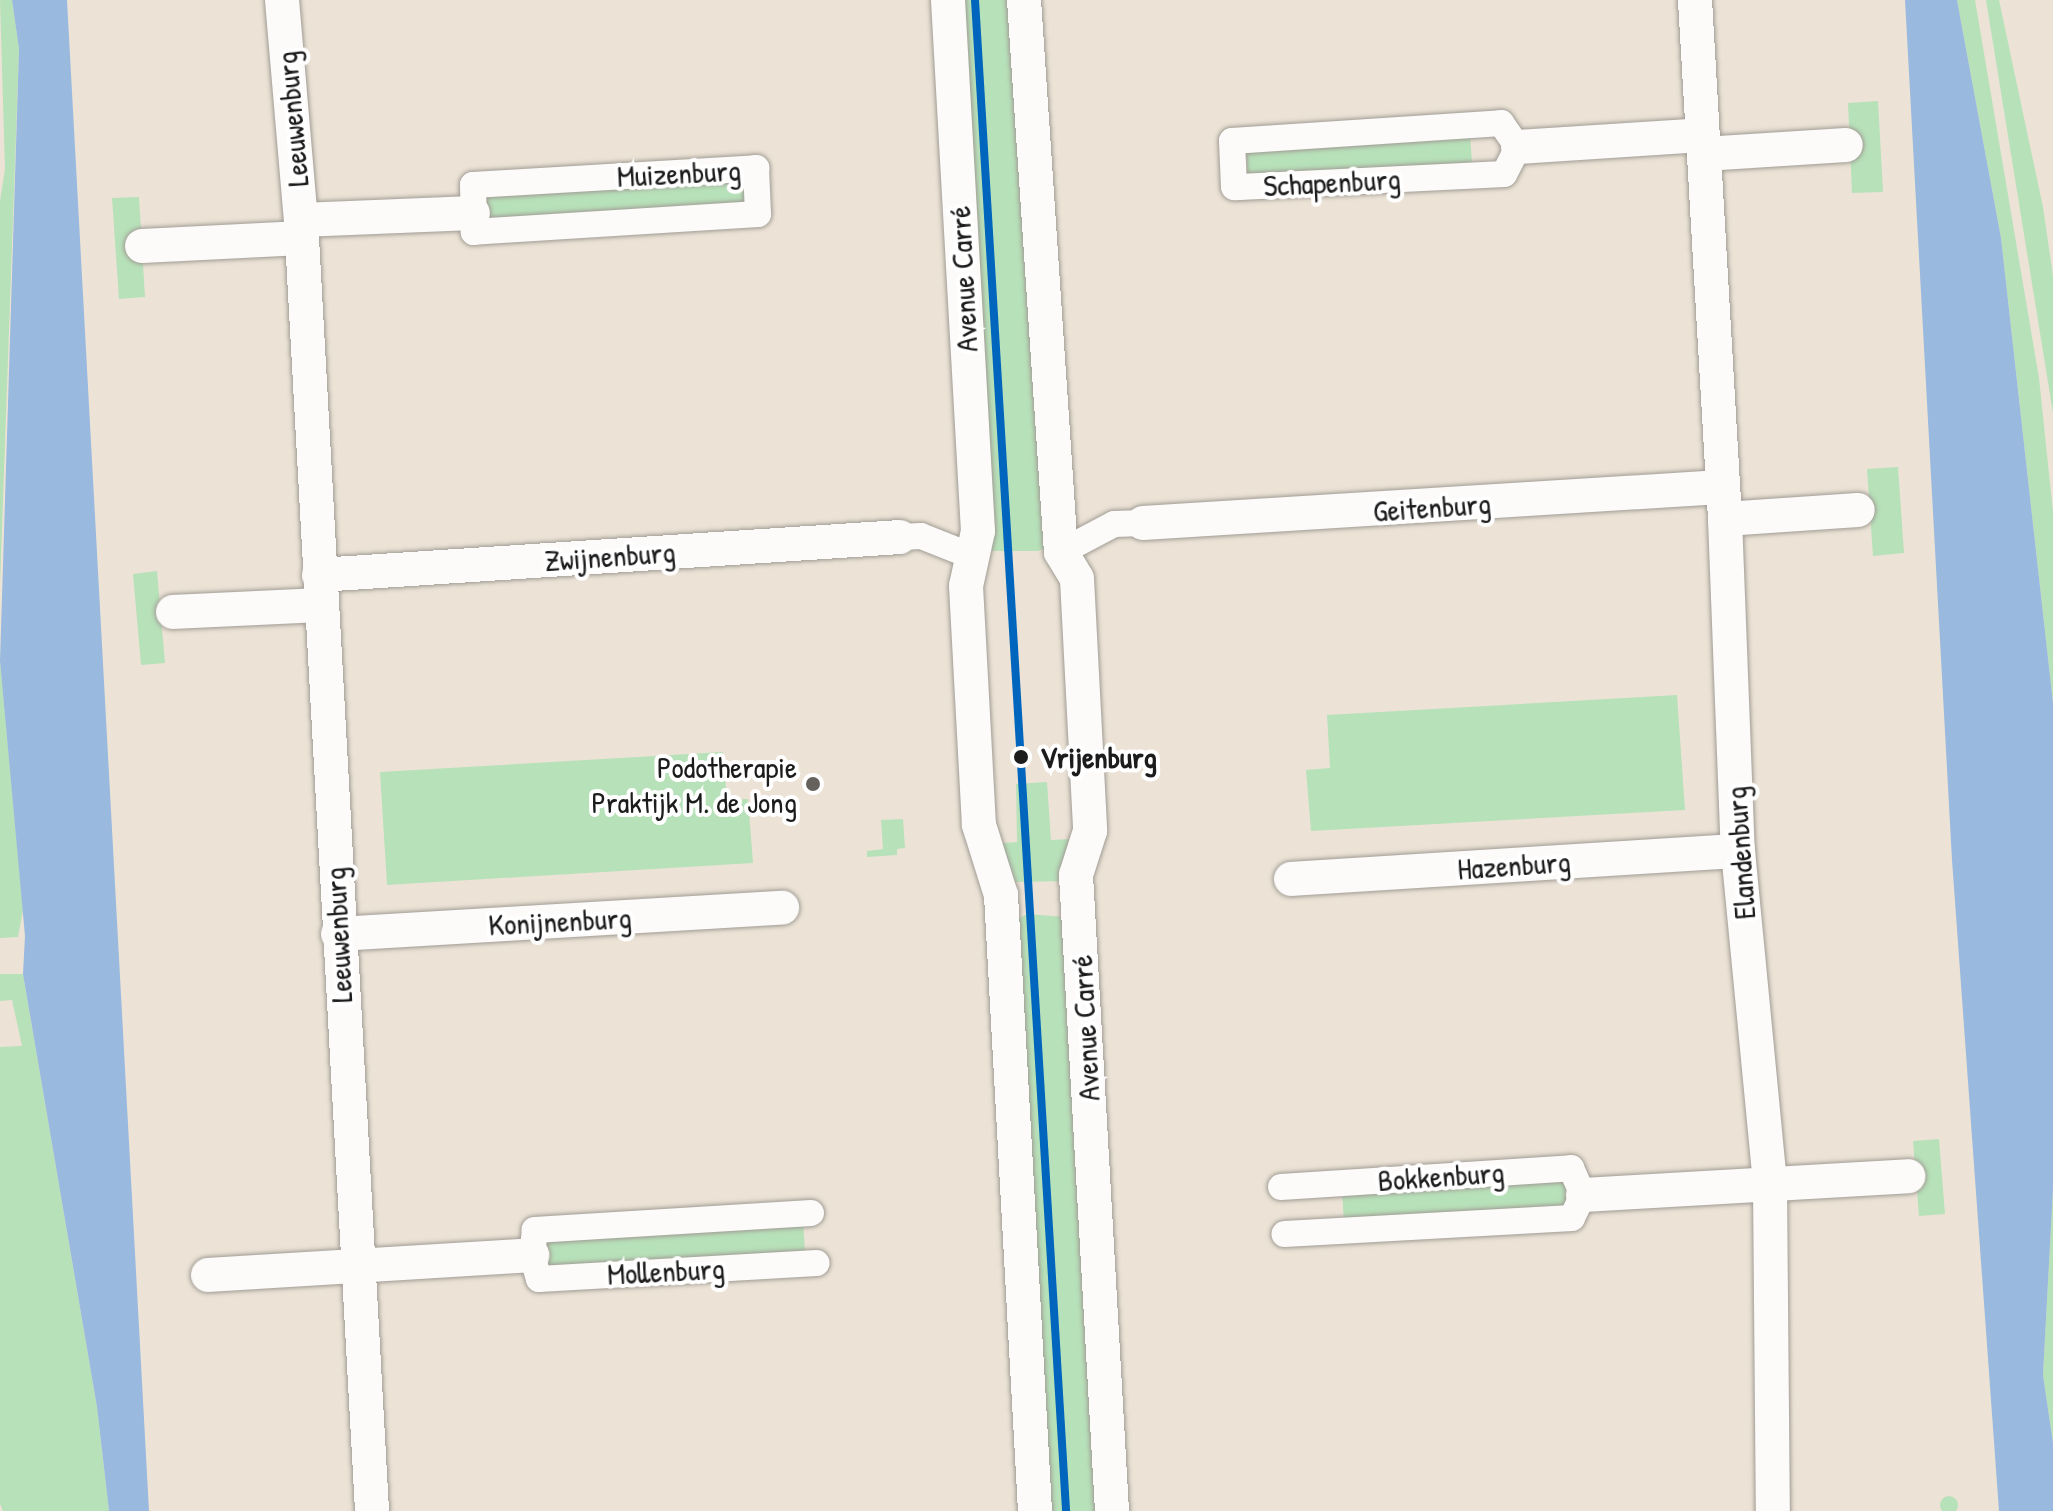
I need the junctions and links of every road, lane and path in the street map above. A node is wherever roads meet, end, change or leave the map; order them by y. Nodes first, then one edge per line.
1 (282, 0) edge
2 (948, 0) edge
3 (1024, 0) edge
4 (1695, 0) edge
5 (1703, 145) junction
6 (1846, 145) dead end
7 (1518, 147) junction
8 (473, 213) junction
9 (301, 229) junction
10 (142, 246) dead end
11 (1723, 503) junction
12 (1858, 510) dead end
13 (1143, 523) joint
14 (900, 537) joint
15 (1061, 552) junction
16 (974, 557) junction
17 (320, 590) junction
18 (173, 612) dead end
19 (1738, 851) junction
20 (1291, 879) dead end
21 (782, 908) dead end
22 (338, 934) junction
23 (1908, 1176) dead end
24 (1770, 1185) junction
25 (1281, 1187) dead end
26 (1583, 1195) junction
27 (811, 1213) dead end
28 (1284, 1234) dead end
29 (532, 1255) junction
30 (817, 1263) dead end
31 (356, 1265) junction
32 (208, 1275) dead end
33 (372, 1511) edge
34 (1035, 1511) edge
35 (1112, 1511) edge
36 (1773, 1511) edge

1 - 9 street, Leeuwenburg
2 - 16 street, Avenue Carré
3 - 15 street, Avenue Carré
4 - 5 street, Elandenburg
5 - 6 street
5 - 7 street
5 - 11 street, Elandenburg
7 - 7 street, Schapenburg
8 - 8 street, Muizenburg
8 - 9 street
9 - 10 street
9 - 17 street, Leeuwenburg
11 - 12 street
11 - 13 street, Geitenburg
11 - 19 street, Elandenburg
13 - 15 street
14 - 16 street
14 - 17 street, Zwijnenburg
15 - 35 street, Avenue Carré
16 - 34 street, Avenue Carré
17 - 18 street
17 - 22 street, Leeuwenburg
19 - 20 street, Hazenburg
19 - 24 street, Elandenburg
21 - 22 street, Konijnenburg
22 - 31 street, Leeuwenburg
23 - 24 street
24 - 26 street
24 - 36 street, Elandenburg
25 - 26 street, Bokkenburg
26 - 28 street, Bokkenburg
27 - 29 street, Mollenburg
29 - 30 street, Mollenburg
29 - 31 street
31 - 32 street
31 - 33 street, Leeuwenburg

